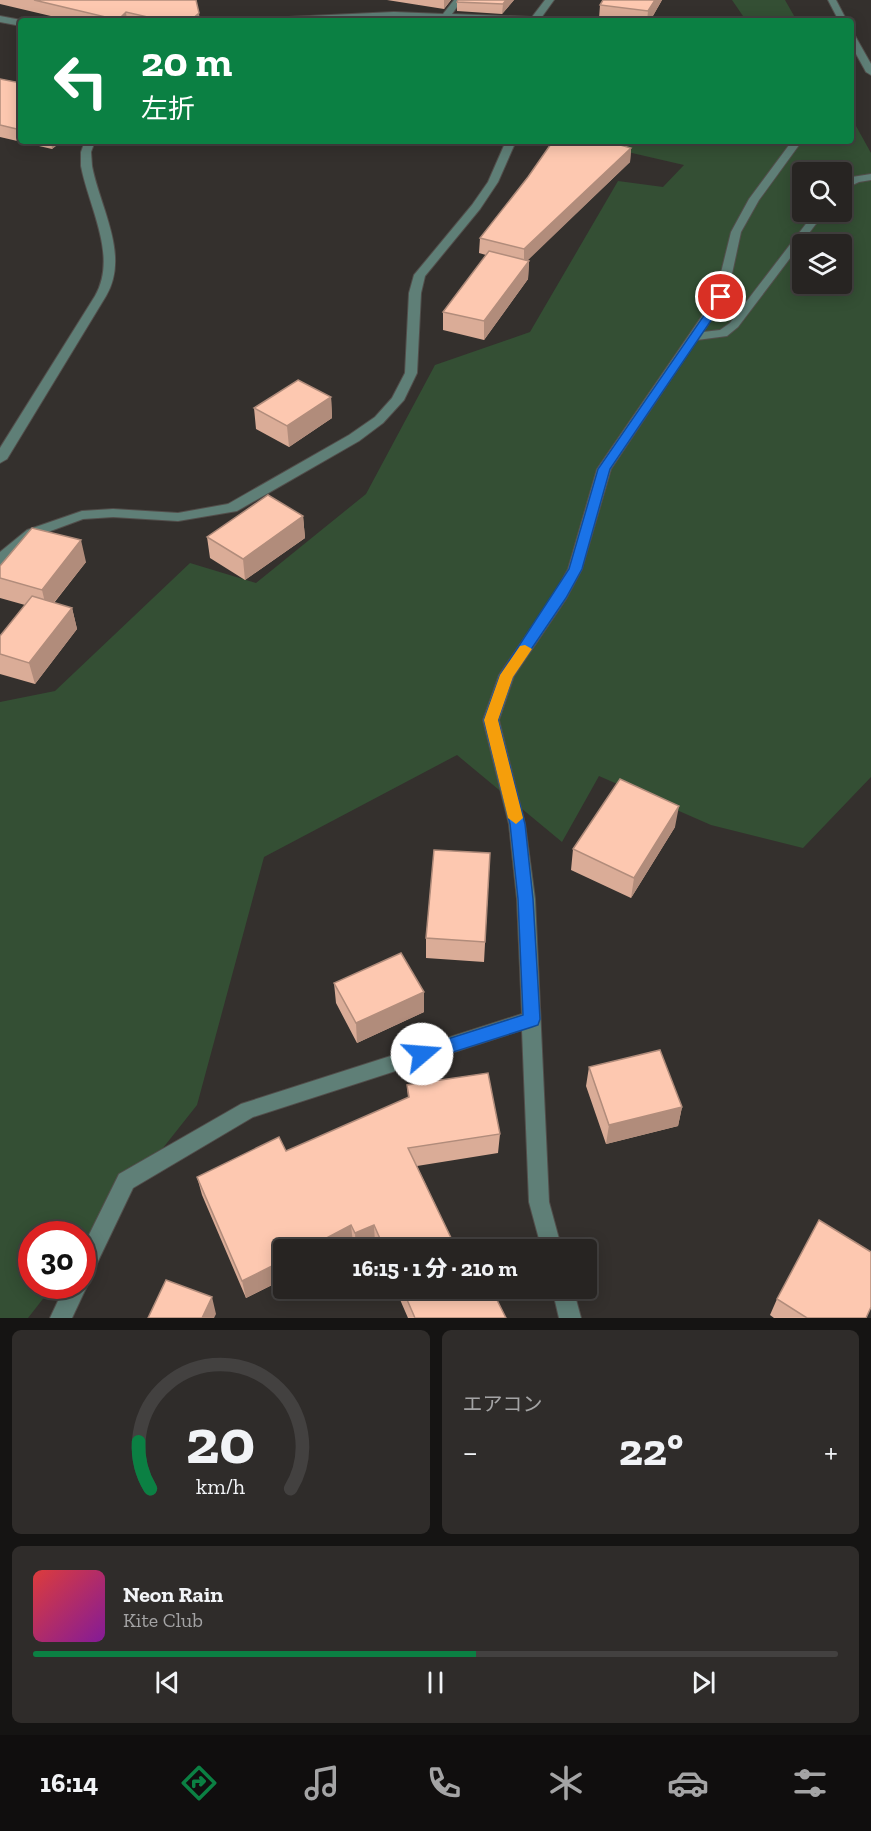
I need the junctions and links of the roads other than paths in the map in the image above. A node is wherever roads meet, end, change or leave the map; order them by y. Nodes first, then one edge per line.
1 (458, 0) edge
2 (550, 0) edge
3 (832, 0) edge
4 (353, 16) junction
5 (446, 16) junction
6 (319, 18) edge
7 (358, 18) edge
8 (505, 18) edge
9 (536, 18) edge
10 (841, 18) edge
11 (0, 20) edge
12 (18, 23) edge
13 (854, 41) edge
14 (871, 72) edge
15 (89, 144) edge
16 (510, 144) edge
17 (795, 144) edge
18 (871, 177) edge
19 (852, 182) edge
20 (812, 222) edge
21 (696, 337) junction
22 (0, 459) edge
23 (0, 539) edge
24 (16, 544) junction
25 (0, 560) edge
26 (532, 1019) junction
27 (549, 1239) edge
28 (96, 1243) edge
29 (70, 1299) edge
30 (565, 1299) edge
31 (61, 1318) edge
32 (570, 1318) edge

1 - 5 street
2 - 9 street
3 - 10 street
4 - 5 street
4 - 6 street
4 - 7 street
5 - 8 street
11 - 12 street
13 - 14 street
15 - 22 street
16 - 24 street
17 - 21 street
18 - 19 street
20 - 21 street
21 - 26 street
23 - 24 street
24 - 25 street
26 - 27 street
26 - 28 street
29 - 31 street
30 - 32 street

